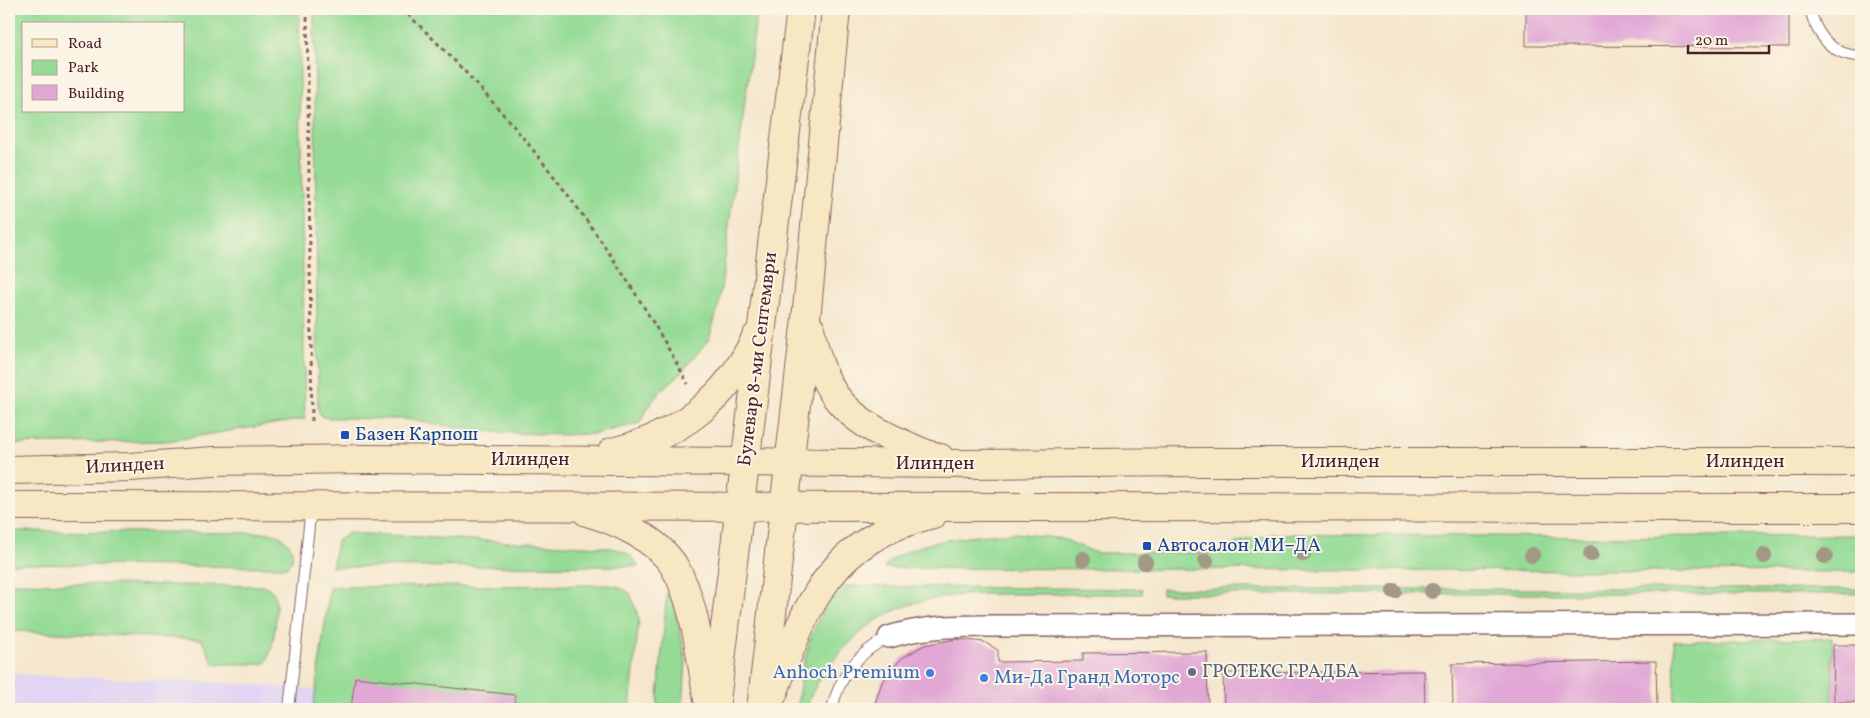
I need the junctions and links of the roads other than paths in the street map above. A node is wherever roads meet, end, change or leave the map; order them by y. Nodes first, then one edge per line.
1 (802, 9) edge
2 (836, 9) edge
3 (1810, 9) edge
4 (1861, 56) edge
5 (764, 308) junction
6 (807, 309) junction
7 (566, 460) junction
8 (745, 462) junction
9 (1861, 462) edge
10 (789, 463) junction
11 (966, 464) junction
12 (9, 470) edge
13 (9, 506) edge
14 (566, 506) junction
15 (739, 506) junction
16 (784, 506) junction
17 (967, 506) junction
18 (311, 508) junction
19 (1861, 508) edge
20 (1861, 624) edge
21 (889, 637) joint
22 (289, 709) edge
23 (709, 709) edge
24 (715, 709) edge
25 (761, 709) edge
26 (767, 709) edge
27 (832, 709) edge

1 - 5 street, Булевар 8-ми Септември
2 - 6 street
3 - 4 lane
5 - 7 street
5 - 8 street, Булевар 8-ми Септември
6 - 10 street
6 - 11 street
7 - 8 street, Илинден
7 - 12 street, Илинден
8 - 10 street, Илинден
8 - 15 street, Булевар 8-ми Септември
9 - 11 street, Илинден
10 - 11 street, Илинден
10 - 16 street
13 - 18 street, Илинден
14 - 15 street, Илинден
14 - 18 street, Илинден
14 - 23 street
15 - 16 street, Илинден
15 - 24 street, Булевар 8-ми Септември
16 - 17 street, Илинден
16 - 25 street
17 - 19 street, Илинден
17 - 26 street
18 - 22 lane
20 - 21 street
21 - 27 lane

